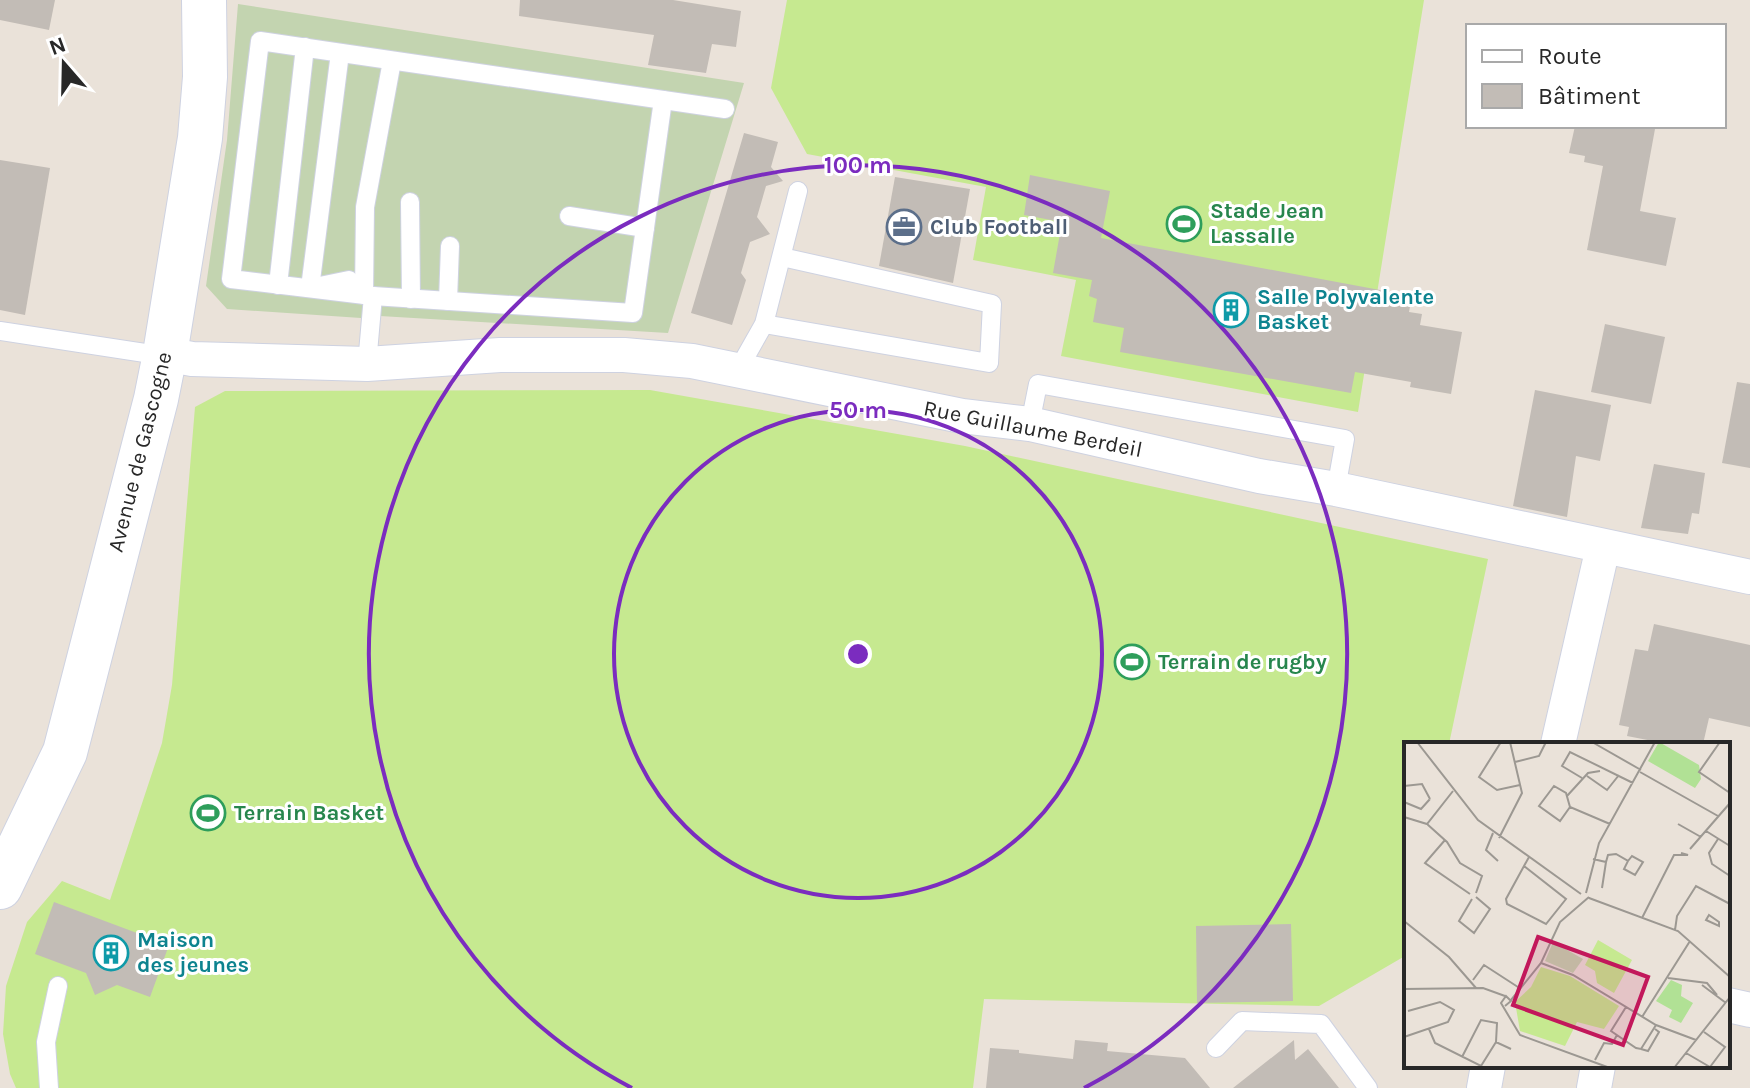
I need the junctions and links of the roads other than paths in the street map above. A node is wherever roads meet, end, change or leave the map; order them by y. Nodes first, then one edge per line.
1 (204, 0) edge
2 (305, 47) junction
3 (340, 53) junction
4 (392, 61) junction
5 (663, 100) junction
6 (725, 109) dead end
7 (798, 191) dead end
8 (410, 202) dead end
9 (569, 216) dead end
10 (645, 228) junction
11 (450, 246) dead end
12 (782, 257) junction
13 (349, 280) dead end
14 (278, 285) junction
15 (310, 288) junction
16 (368, 296) junction
17 (411, 299) junction
18 (448, 301) junction
19 (764, 324) junction
20 (0, 331) edge
21 (165, 354) junction
22 (367, 364) junction
23 (738, 370) junction
24 (1030, 424) junction
25 (1336, 489) junction
26 (1603, 547) junction
27 (1750, 577) edge
28 (1558, 742) edge
29 (13, 830) edge
30 (0, 887) edge
31 (58, 986) dead end
32 (1730, 1005) edge
33 (1750, 1010) edge
34 (1216, 1048) dead end
35 (1488, 1068) edge
36 (1598, 1068) edge
37 (49, 1088) edge
38 (1368, 1088) edge
39 (1484, 1088) edge
40 (1594, 1088) edge

1 - 21 main road, Avenue de Gascogne
2 - 3 lane
2 - 14 lane
2 - 14 lane
3 - 4 lane
3 - 15 lane
4 - 5 lane
4 - 16 lane
5 - 6 lane
5 - 10 lane
7 - 12 lane
8 - 17 lane
9 - 10 lane
10 - 18 lane
11 - 18 lane
12 - 19 lane
12 - 19 lane
13 - 15 lane
14 - 15 lane
15 - 16 lane
16 - 17 lane
16 - 22 lane
17 - 18 lane
19 - 23 lane
20 - 21 lane
21 - 22 street, Rue Guillaume Berdeil
21 - 29 main road, Avenue de Gascogne
22 - 23 street, Rue Guillaume Berdeil
23 - 24 street, Rue Guillaume Berdeil
24 - 25 street, Rue Guillaume Berdeil
24 - 25 lane
25 - 26 street, Rue Guillaume Berdeil
26 - 27 street, Rue Guillaume Berdeil
26 - 28 street
29 - 30 main road, Avenue de Gascogne
31 - 37 lane
32 - 33 street
34 - 38 lane
35 - 39 street
36 - 40 street

